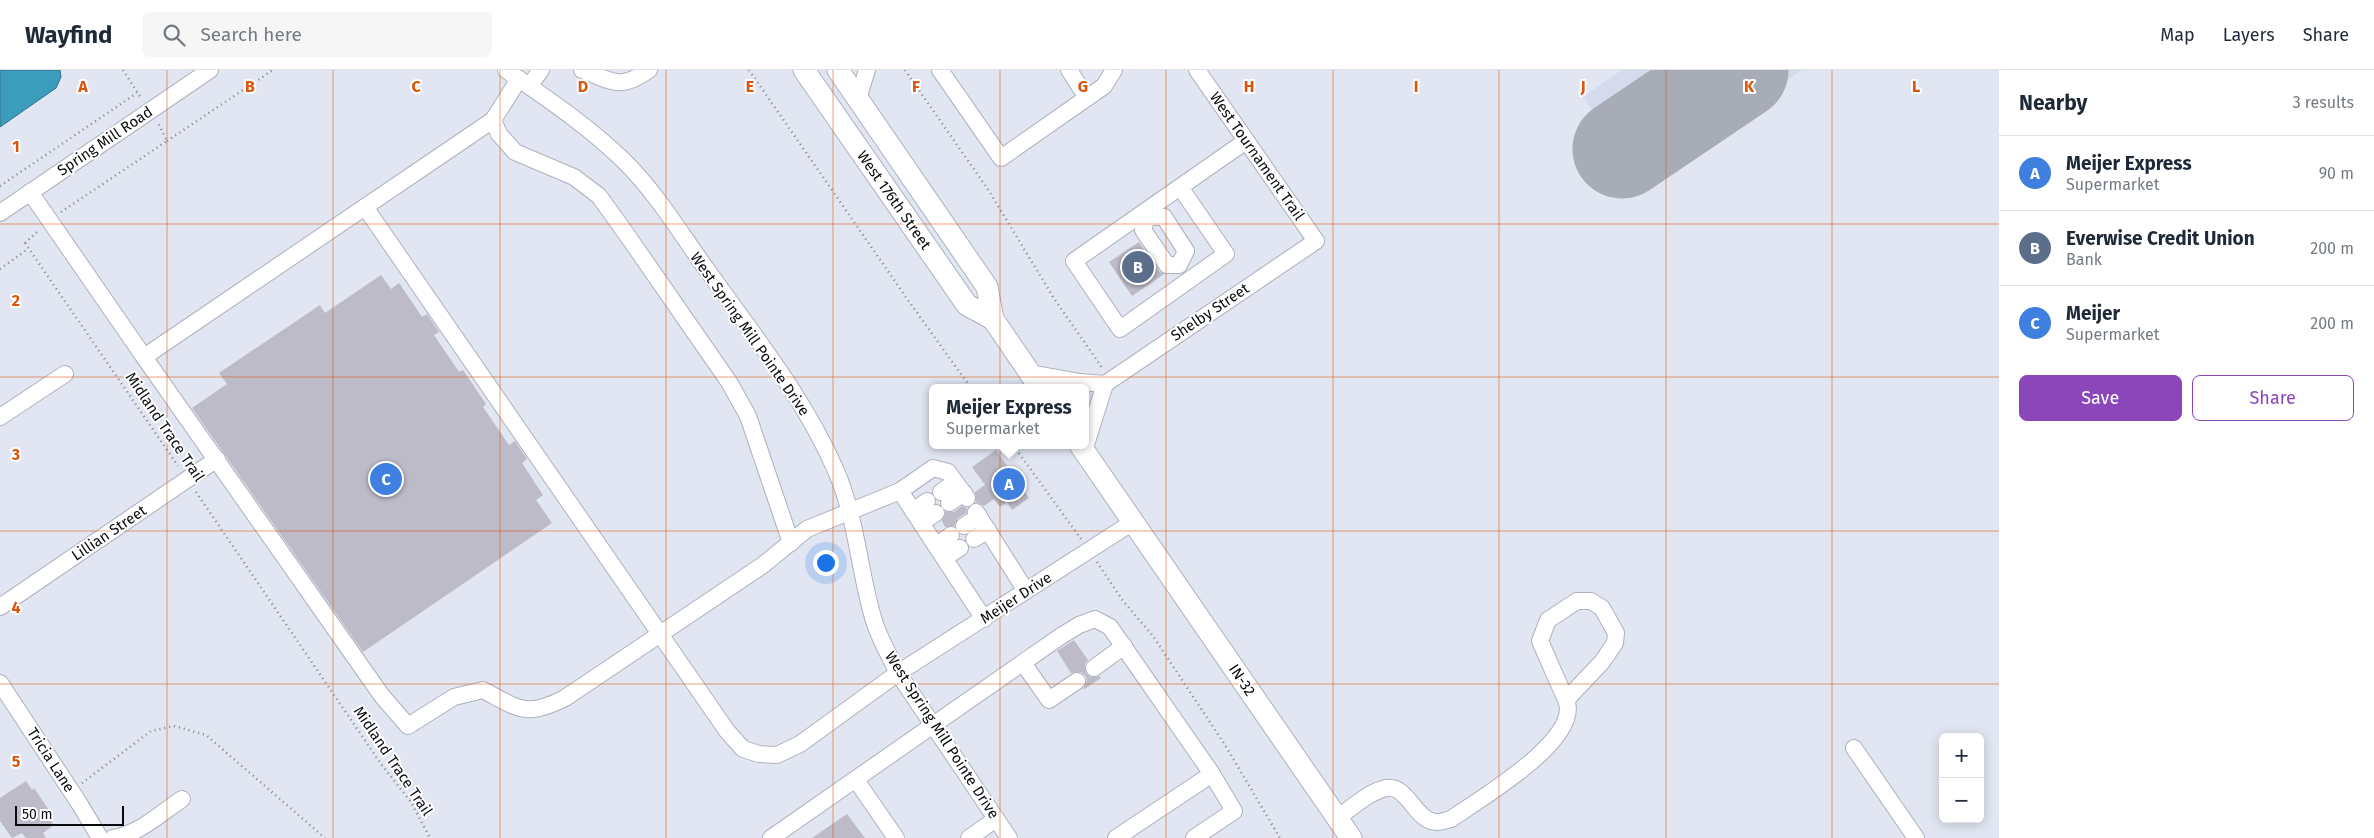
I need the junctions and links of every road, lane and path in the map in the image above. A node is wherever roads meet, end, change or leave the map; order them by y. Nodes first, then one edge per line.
1 (123, 70) edge
2 (210, 70) edge
3 (273, 70) edge
4 (541, 70) edge
5 (582, 70) edge
6 (649, 70) edge
7 (749, 70) edge
8 (804, 70) edge
9 (838, 70) edge
10 (867, 70) edge
11 (905, 70) edge
12 (940, 70) edge
13 (1069, 70) edge
14 (1114, 70) edge
15 (1197, 70) edge
16 (518, 78) edge
17 (137, 93) junction
18 (1087, 98) junction
19 (858, 99) junction
20 (151, 111) junction
21 (493, 120) junction
22 (167, 141) junction
23 (1246, 141) junction
24 (0, 186) edge
25 (1180, 187) junction
26 (30, 192) junction
27 (365, 207) junction
28 (0, 213) edge
29 (1146, 214) junction
30 (49, 220) junction
31 (1316, 241) joint
32 (25, 243) junction
33 (0, 269) edge
34 (1190, 280) junction
35 (993, 319) junction
36 (144, 357) junction
37 (65, 374) dead end
38 (1035, 380) edge
39 (1108, 382) junction
40 (968, 384) edge
41 (0, 417) edge
42 (1089, 430) edge
43 (1016, 449) edge
44 (1083, 449) edge
45 (218, 459) junction
46 (188, 480) junction
47 (900, 491) junction
48 (850, 510) junction
49 (917, 517) junction
50 (1133, 522) junction
51 (791, 543) junction
52 (1089, 551) junction
53 (940, 552) junction
54 (1026, 591) junction
55 (0, 607) edge
56 (984, 619) junction
57 (660, 634) junction
58 (1124, 646) junction
59 (1023, 663) junction
60 (1094, 668) dead end
61 (898, 673) junction
62 (1077, 681) dead end
63 (0, 682) edge
64 (1566, 700) junction
65 (935, 726) junction
66 (1854, 748) dead end
67 (1212, 774) junction
68 (856, 780) junction
69 (71, 790) junction
70 (182, 799) dead end
71 (1337, 818) junction
72 (996, 819) junction
73 (100, 838) edge
74 (113, 838) edge
75 (325, 838) edge
76 (430, 838) edge
77 (771, 838) edge
78 (896, 838) edge
79 (969, 838) edge
80 (1009, 838) edge
81 (1116, 838) edge
82 (1194, 838) edge
83 (1280, 838) edge
84 (1351, 838) edge
85 (1916, 838) edge

1 - 17 path
2 - 20 street, Spring Mill Road
3 - 22 path
4 - 16 street
5 - 6 street
7 - 40 path
8 - 35 main road, West 176th Street
9 - 19 main road, West 176th Street
10 - 19 street
11 - 39 path
12 - 18 street
13 - 18 street
14 - 18 street
15 - 23 street, West Tournament Trail
16 - 21 street
16 - 48 street, West Spring Mill Pointe Drive
17 - 20 path
17 - 24 path
19 - 35 main road, West 176th Street
20 - 22 path
20 - 26 street, Spring Mill Road
21 - 27 street
21 - 51 street
22 - 30 path
23 - 25 street
23 - 31 street, West Tournament Trail
25 - 29 street
25 - 34 street
26 - 28 street, Spring Mill Road
26 - 30 street
27 - 36 street
27 - 57 street, Meijer Drive
29 - 34 street
29 - 34 street
30 - 32 path
30 - 36 street
31 - 39 street, Shelby Street
32 - 33 path
32 - 46 path, Midland Trace Trail
35 - 38 main road, West 176th Street
36 - 45 street
37 - 41 street
38 - 39 street
39 - 42 street
43 - 52 path
44 - 50 main road
45 - 46 street, Lillian Street
45 - 57 street
46 - 55 street, Lillian Street
46 - 76 path, Midland Trace Trail
47 - 48 street
47 - 49 street
47 - 49 street
48 - 51 street
48 - 61 street, West Spring Mill Pointe Drive
49 - 53 street
50 - 52 street, Meijer Drive
50 - 71 main road, IN-32
51 - 57 street
52 - 54 street, Meijer Drive
52 - 83 path
53 - 54 street
53 - 56 street
54 - 56 street, Meijer Drive
56 - 61 street, Meijer Drive
57 - 61 street, Meijer Drive
58 - 59 street
58 - 60 street
58 - 67 street
59 - 62 street
59 - 65 street
61 - 65 street, West Spring Mill Pointe Drive
63 - 69 street, Tricia Lane
64 - 64 street
64 - 71 street
65 - 68 street
65 - 72 street, West Spring Mill Pointe Drive
66 - 85 street
67 - 81 street
67 - 82 street
68 - 77 street
68 - 78 street
69 - 73 street, Tricia Lane
69 - 75 path
70 - 74 street
71 - 84 main road, IN-32
72 - 79 street
72 - 80 street, West Spring Mill Pointe Drive

